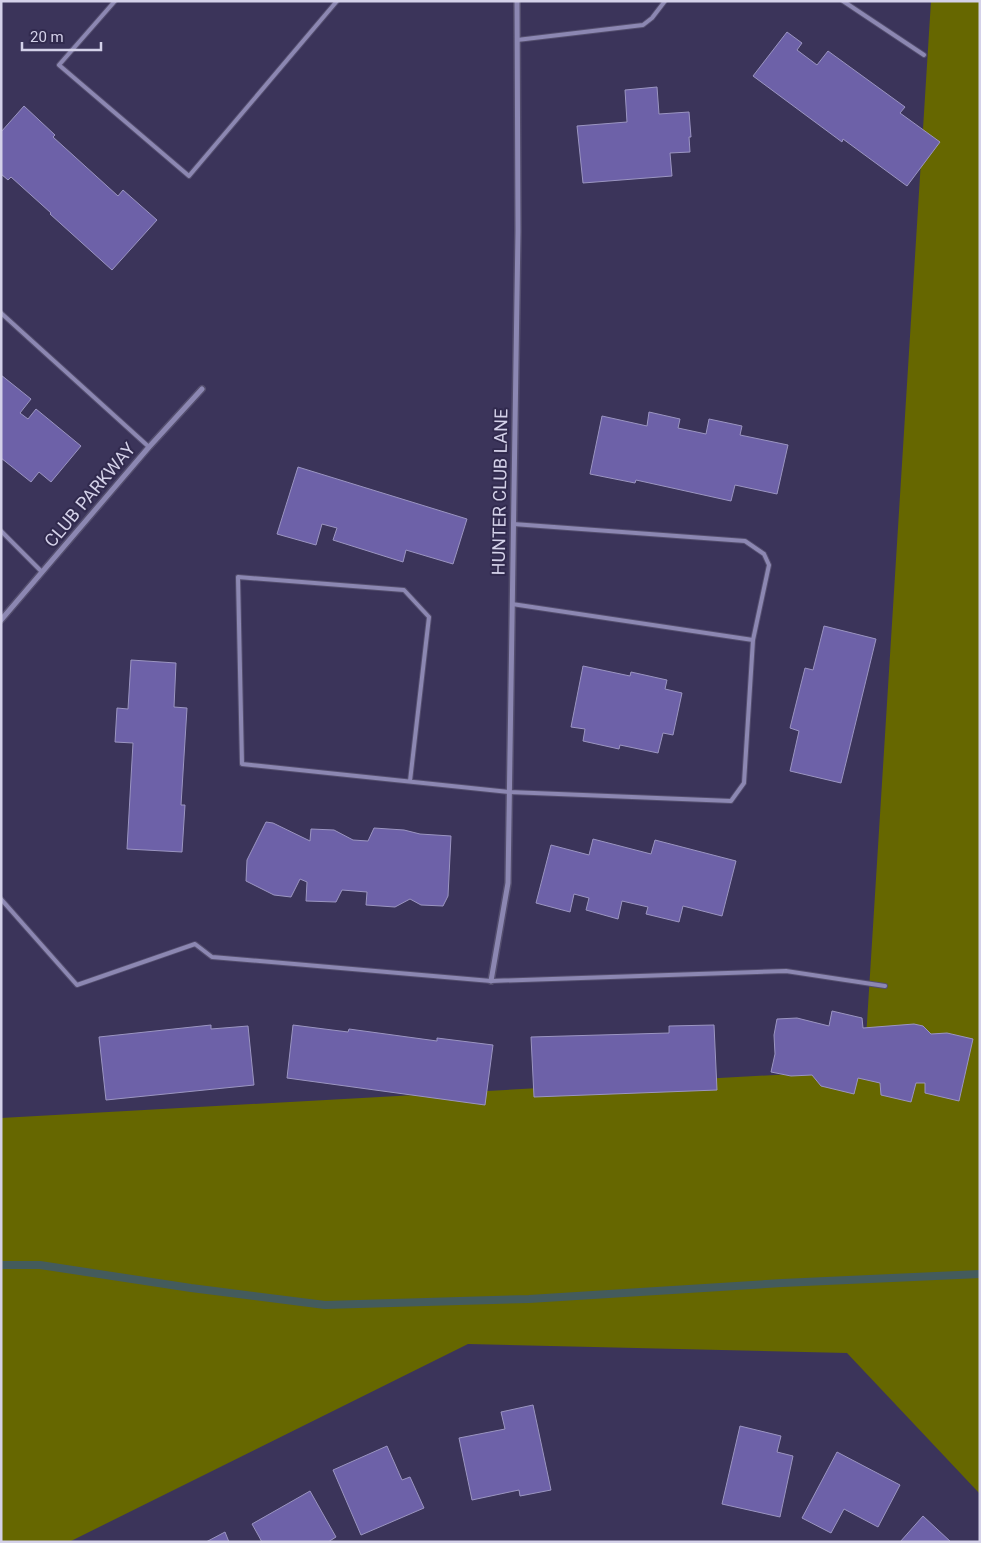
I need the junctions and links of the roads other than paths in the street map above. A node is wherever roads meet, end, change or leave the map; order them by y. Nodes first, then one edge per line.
1 (115, 1) edge
2 (337, 1) edge
3 (517, 1) edge
4 (665, 1) edge
5 (843, 1) edge
6 (517, 40) junction
7 (924, 55) dead end
8 (1, 313) edge
9 (202, 389) dead end
10 (149, 447) junction
11 (513, 524) junction
12 (1, 531) edge
13 (42, 572) junction
14 (512, 604) junction
15 (1, 620) edge
16 (754, 640) junction
17 (410, 781) junction
18 (509, 792) junction
19 (1, 899) edge
20 (491, 982) junction
21 (885, 986) dead end

1 - 2 lane
3 - 6 street, HUNTER CLUB LANE
4 - 6 lane
5 - 7 lane
6 - 11 street, HUNTER CLUB LANE
8 - 10 lane
9 - 10 street, CLUB PARKWAY
10 - 13 street, CLUB PARKWAY
11 - 14 street, HUNTER CLUB LANE
11 - 16 lane
12 - 13 lane
13 - 15 street, CLUB PARKWAY
14 - 16 lane
14 - 18 street, HUNTER CLUB LANE
16 - 18 lane
17 - 17 lane
17 - 18 lane
18 - 20 street, HUNTER CLUB LANE
19 - 20 lane
20 - 21 lane

